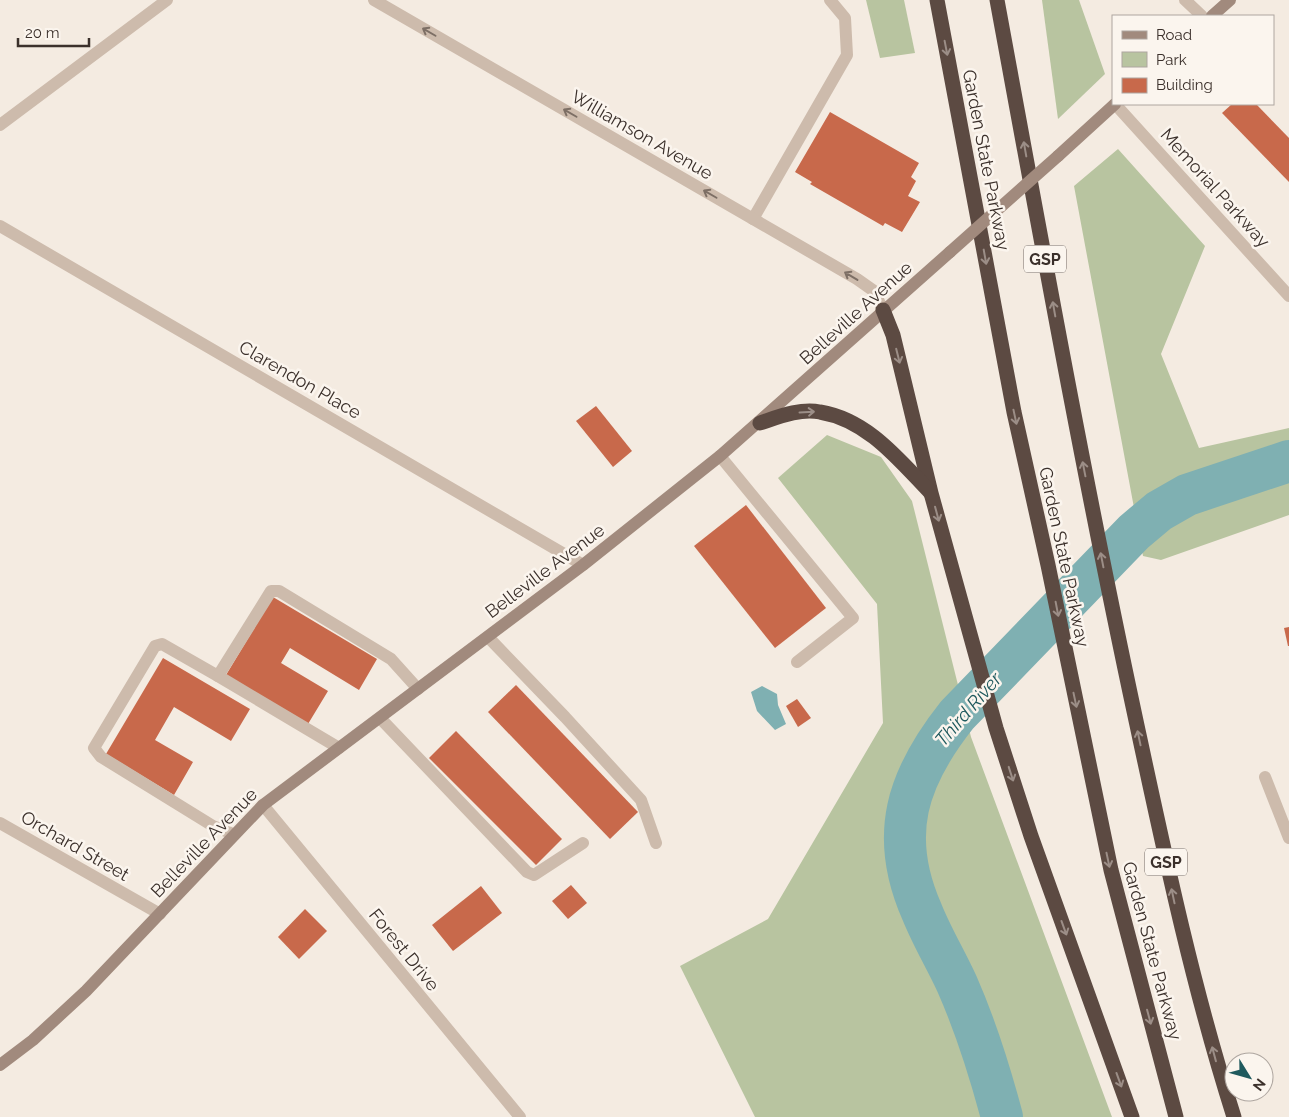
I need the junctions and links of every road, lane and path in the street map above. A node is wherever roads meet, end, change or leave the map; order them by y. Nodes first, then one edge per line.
1 (167, 0) edge
2 (374, 0) edge
3 (830, 0) edge
4 (937, 0) edge
5 (998, 0) edge
6 (1185, 0) edge
7 (1230, 0) edge
8 (1201, 15) edge
9 (1213, 15) edge
10 (1114, 105) edge
11 (1116, 105) edge
12 (0, 125) edge
13 (753, 219) junction
14 (0, 226) edge
15 (1289, 296) edge
16 (883, 310) junction
17 (760, 423) junction
18 (720, 456) junction
19 (931, 493) junction
20 (583, 565) junction
21 (488, 637) junction
22 (797, 662) dead end
23 (218, 676) junction
24 (418, 689) junction
25 (380, 718) junction
26 (339, 748) junction
27 (1265, 778) dead end
28 (263, 805) junction
29 (0, 823) edge
30 (233, 834) junction
31 (1289, 838) edge
32 (583, 843) dead end
33 (656, 843) dead end
34 (160, 914) junction
35 (0, 1065) edge
36 (520, 1117) edge
37 (1132, 1117) edge
38 (1176, 1117) edge
39 (1234, 1117) edge

1 - 12 street
13 -> 2 street, Williamson Avenue
3 - 13 street
4 -> 38 highway, Garden State Parkway
39 -> 5 highway, Garden State Parkway / GSP
6 - 8 street
7 - 9 main road
10 - 16 main road, Belleville Avenue, bridge
11 - 15 street, Memorial Parkway
16 -> 13 street, Williamson Avenue
14 - 20 street, Clarendon Place
16 - 17 main road, Belleville Avenue
16 -> 19 highway
17 - 18 main road, Belleville Avenue
17 -> 19 highway
18 - 20 main road, Belleville Avenue
18 - 22 street
19 -> 37 highway
20 - 21 main road, Belleville Avenue
21 - 24 main road, Belleville Avenue
21 - 33 street
23 - 24 street
23 - 26 street
23 - 30 street
24 - 25 main road, Belleville Avenue
25 - 26 main road, Belleville Avenue
25 - 32 street
26 - 28 main road, Belleville Avenue
27 - 31 street
28 - 30 main road, Belleville Avenue
28 - 36 street, Forest Drive
29 - 34 street, Orchard Street
30 - 34 main road, Belleville Avenue
34 - 35 main road, Belleville Avenue

